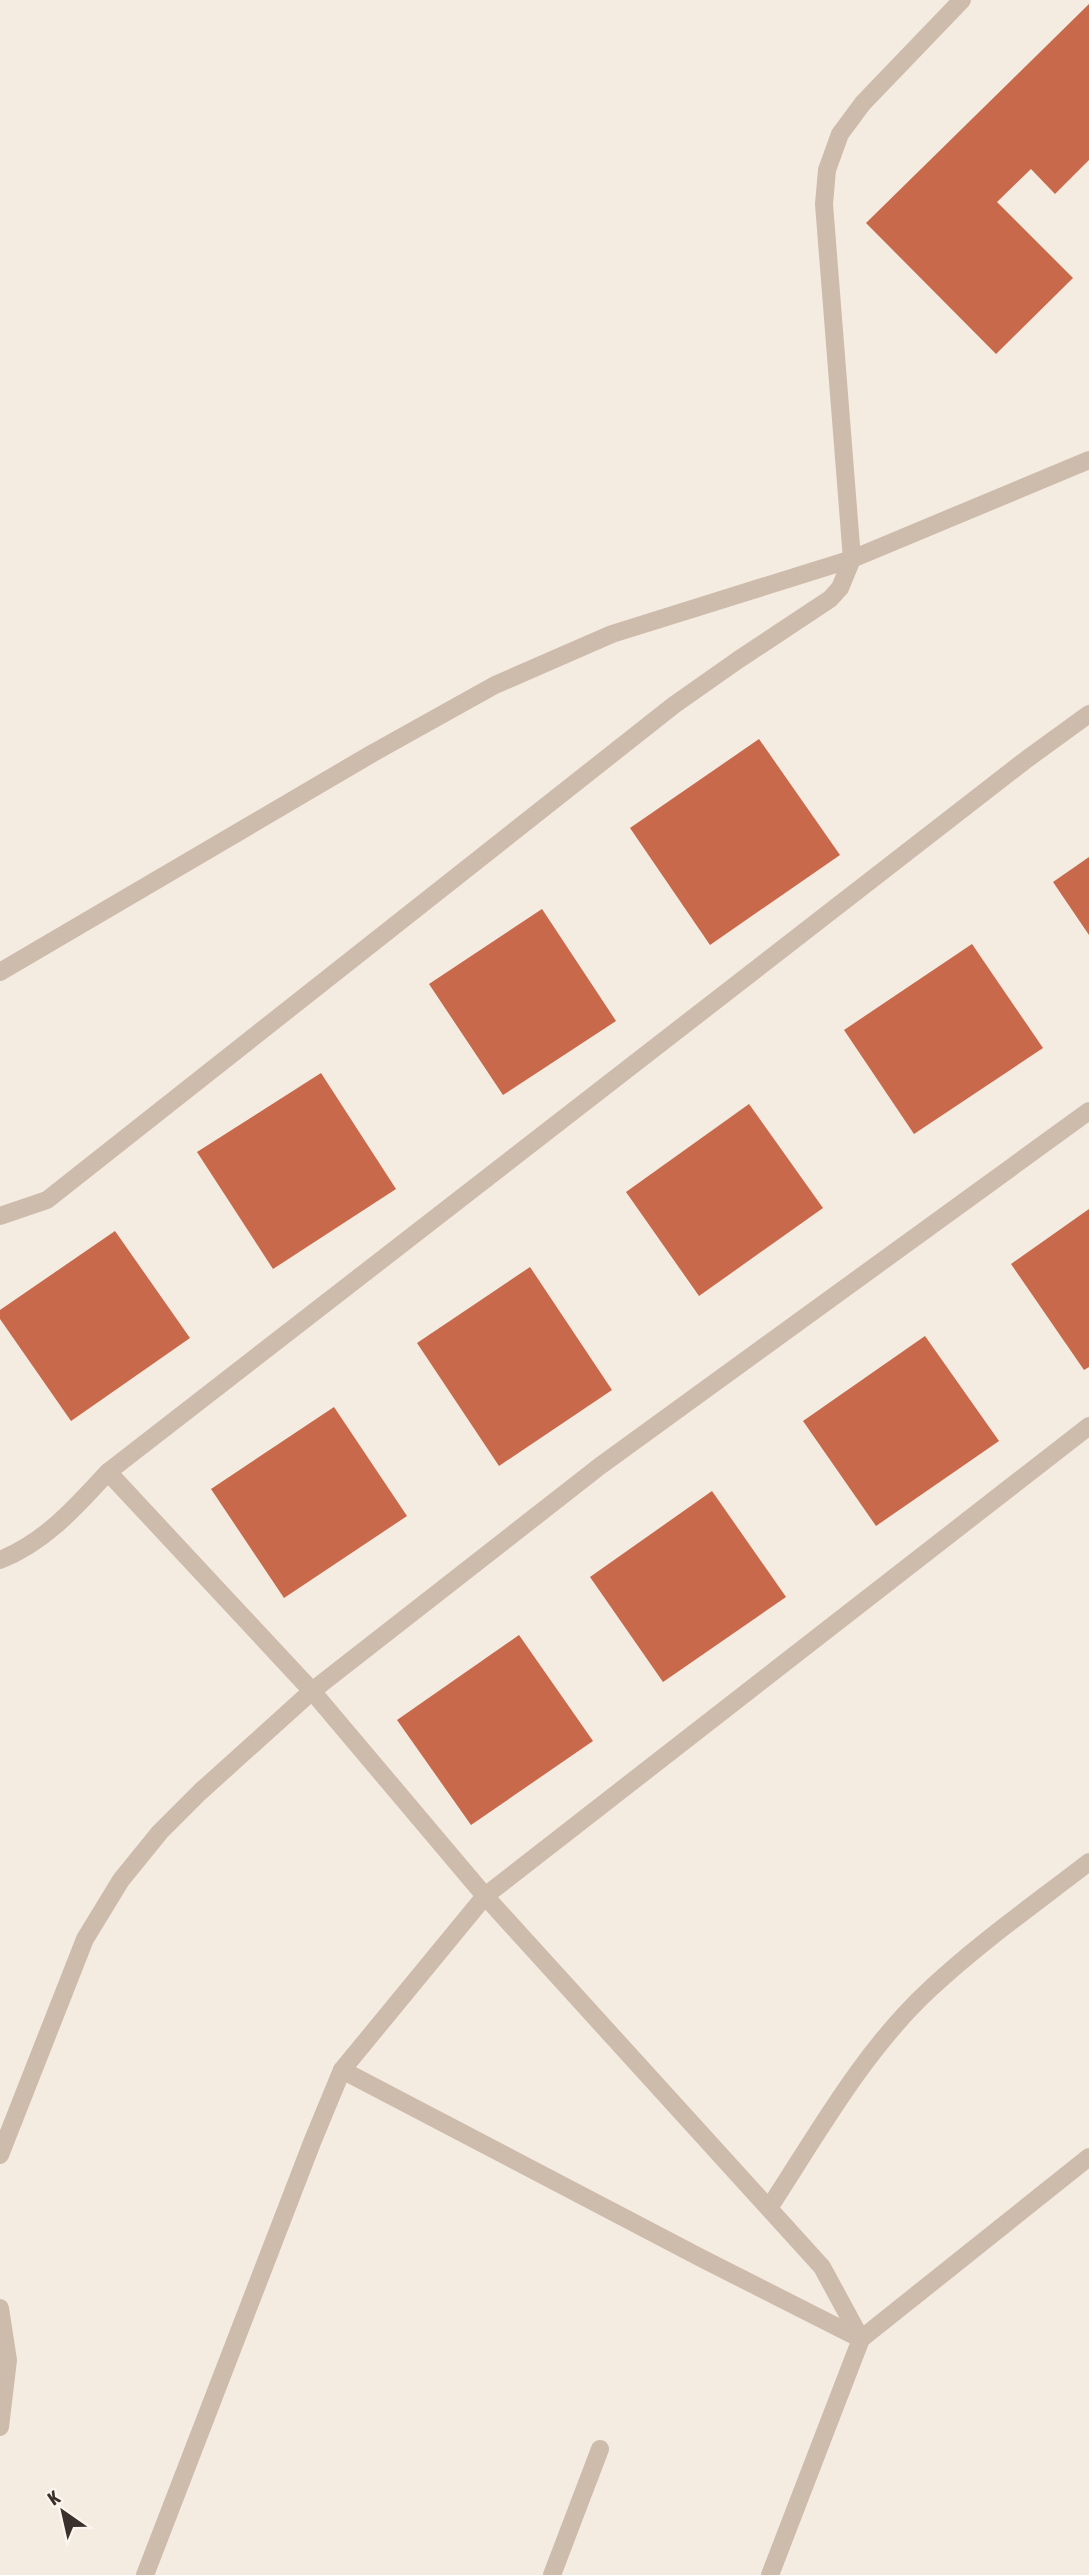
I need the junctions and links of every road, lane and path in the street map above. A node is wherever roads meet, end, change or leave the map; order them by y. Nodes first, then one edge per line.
1 (962, 0) edge
2 (1089, 460) edge
3 (852, 559) junction
4 (1089, 714) edge
5 (0, 972) edge
6 (1089, 1111) edge
7 (0, 1216) edge
8 (1089, 1426) edge
9 (107, 1472) junction
10 (0, 1560) edge
11 (312, 1691) junction
12 (1089, 1862) edge
13 (485, 1896) junction
14 (342, 2070) junction
15 (0, 2155) edge
16 (1089, 2157) edge
17 (769, 2208) junction
18 (0, 2308) edge
19 (861, 2339) junction
20 (0, 2427) edge
21 (600, 2449) dead end
22 (145, 2575) edge
23 (552, 2575) edge
24 (770, 2575) edge

1 - 3 street
2 - 3 street
3 - 5 street
3 - 7 street
4 - 9 street
6 - 11 street
8 - 13 street
9 - 10 street
9 - 11 street
11 - 13 street
11 - 15 street
12 - 17 street
13 - 14 street
13 - 17 street
14 - 19 street
14 - 22 street
16 - 19 street
17 - 19 street
18 - 20 street
19 - 24 street
21 - 23 street

